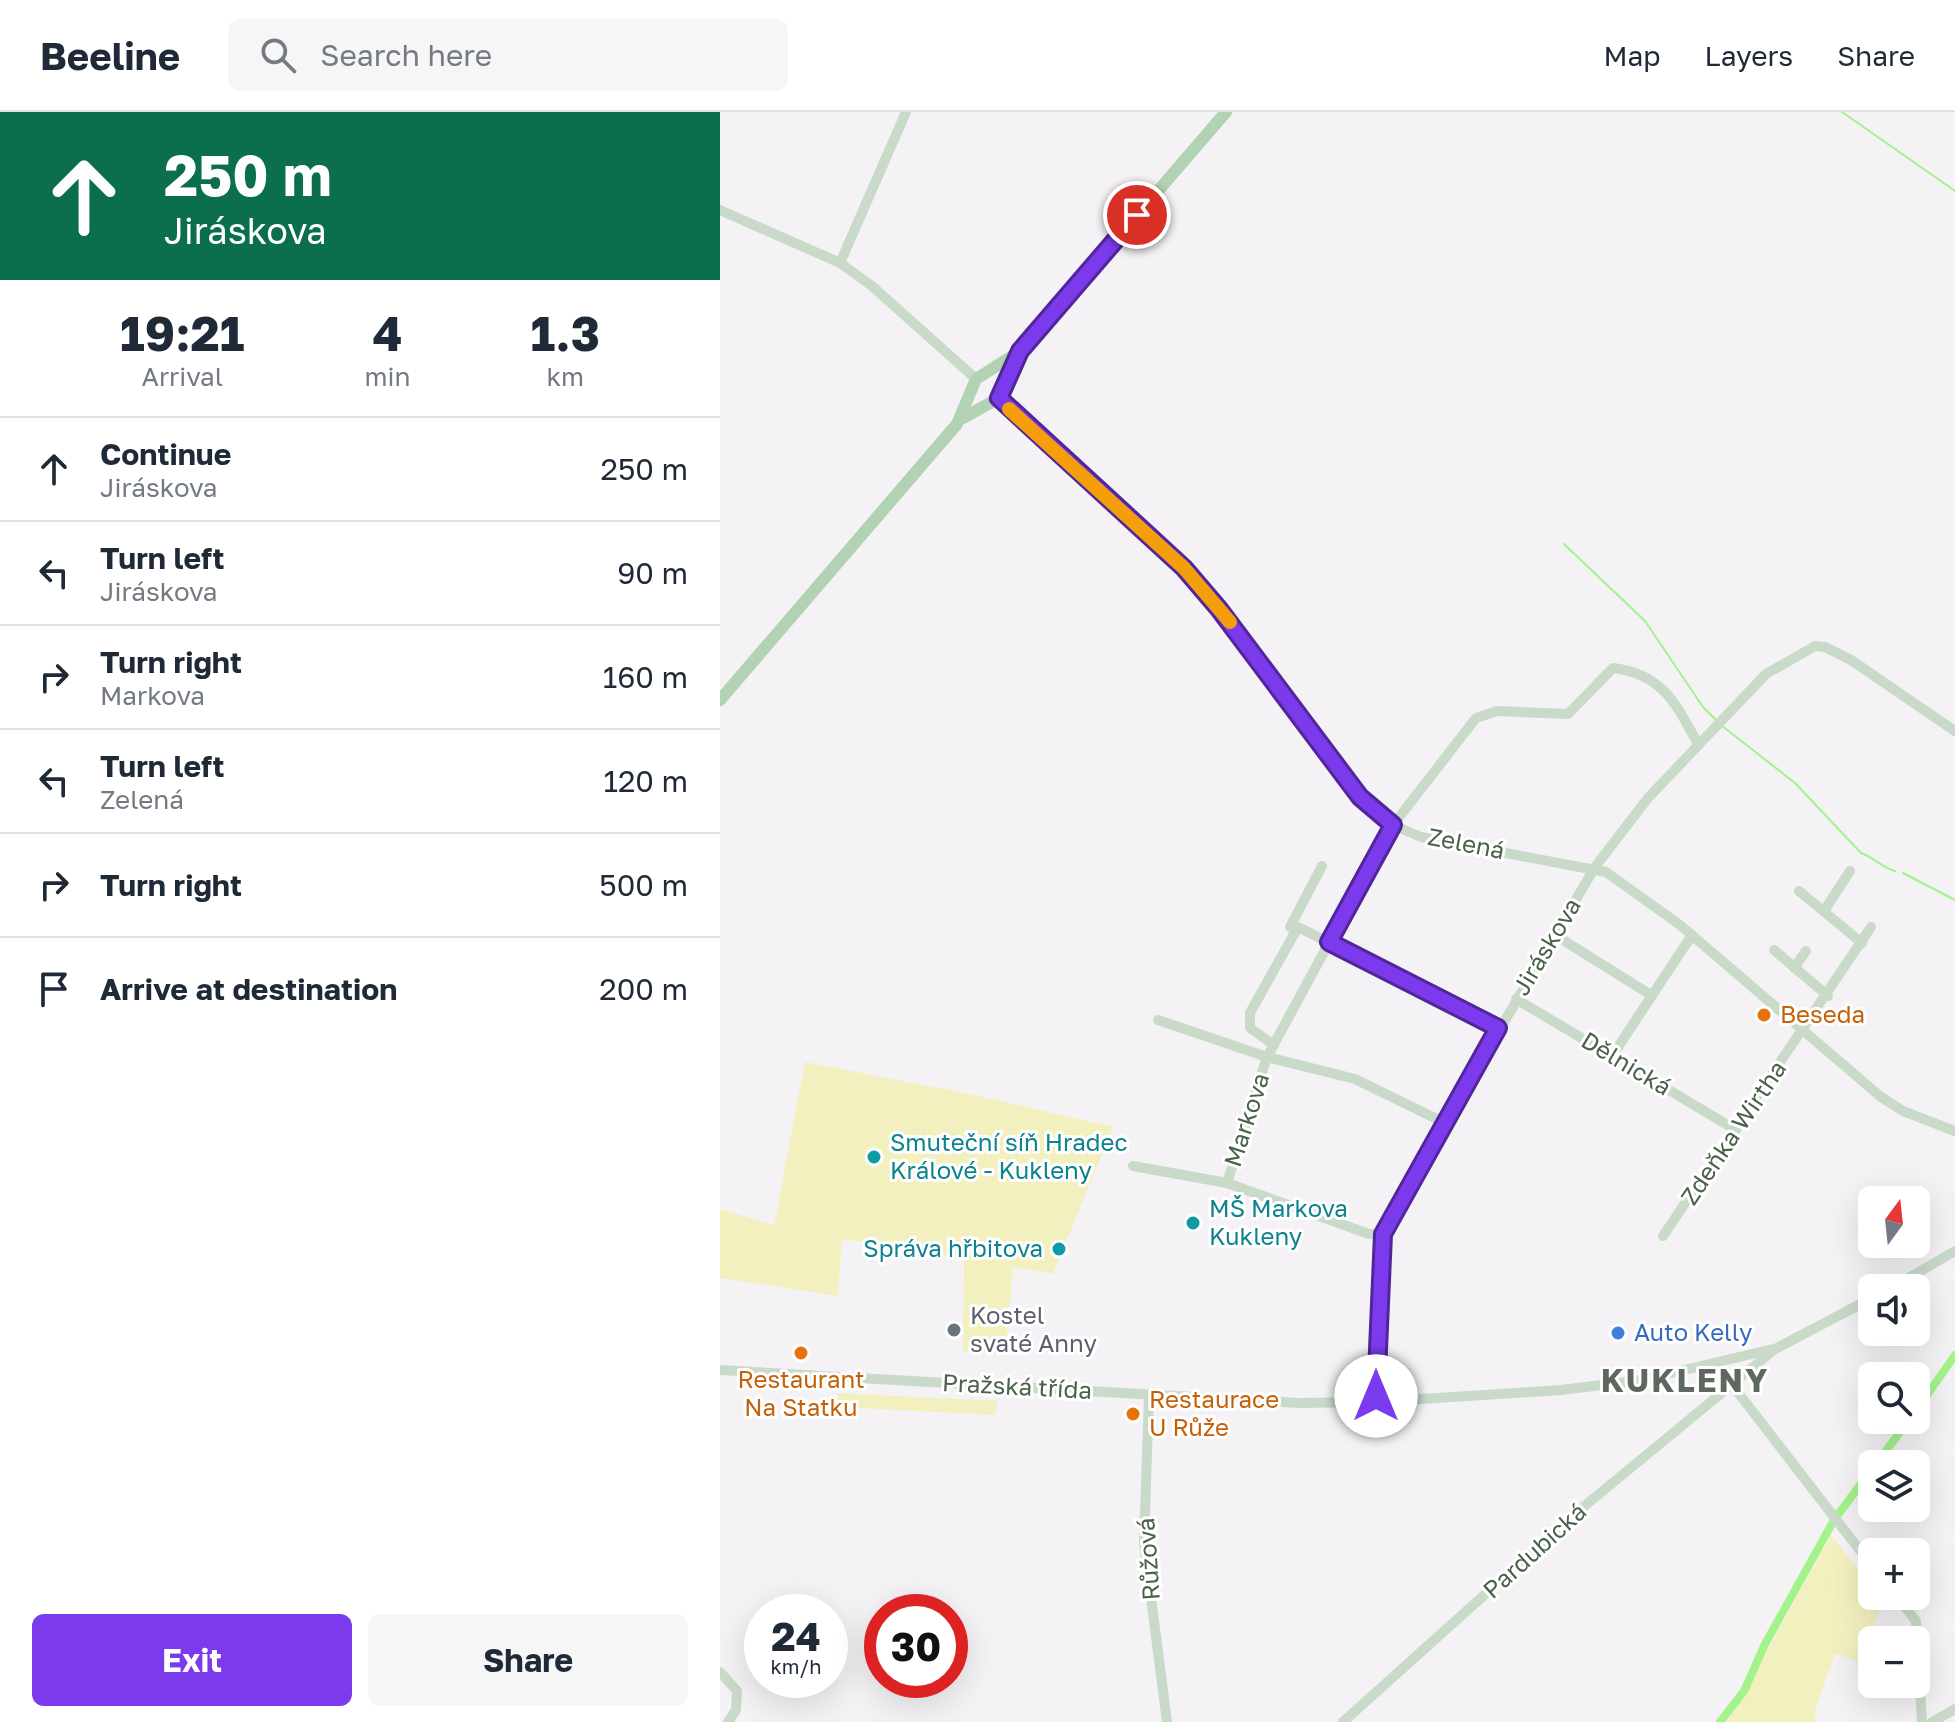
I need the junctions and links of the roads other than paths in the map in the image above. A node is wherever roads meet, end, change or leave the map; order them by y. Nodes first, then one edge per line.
1 (906, 112) edge
2 (1226, 112) edge
3 (720, 210) edge
4 (840, 263) junction
5 (1020, 351) junction
6 (978, 382) junction
7 (997, 397) junction
8 (957, 424) junction
9 (720, 700) edge
10 (1955, 731) edge
11 (1698, 744) junction
12 (1393, 825) junction
13 (1322, 866) dead end
14 (1595, 867) junction
15 (1850, 871) dead end
16 (1799, 891) dead end
17 (1824, 911) junction
18 (1871, 927) dead end
19 (1296, 930) junction
20 (1555, 935) junction
21 (1692, 935) junction
22 (1329, 942) junction
23 (1862, 943) junction
24 (1774, 950) dead end
25 (1806, 951) dead end
26 (1794, 968) junction
27 (1651, 995) junction
28 (1828, 996) junction
29 (1516, 999) junction
30 (1158, 1020) dead end
31 (1498, 1028) junction
32 (1804, 1030) junction
33 (1274, 1045) junction
34 (1612, 1056) junction
35 (1267, 1057) junction
36 (1447, 1119) junction
37 (1736, 1130) junction
38 (1955, 1131) edge
39 (1133, 1166) dead end
40 (1227, 1183) junction
41 (1383, 1234) junction
42 (1663, 1236) dead end
43 (1955, 1251) edge
44 (1915, 1274) edge
45 (1858, 1305) edge
46 (1777, 1348) junction
47 (1716, 1364) junction
48 (720, 1370) edge
49 (1731, 1385) junction
50 (1149, 1396) junction
51 (1376, 1402) junction
52 (1858, 1549) edge
53 (1907, 1610) edge
54 (720, 1672) edge
55 (1955, 1709) edge
56 (728, 1722) edge
57 (1167, 1722) edge
58 (1343, 1722) edge
59 (1922, 1722) edge
60 (1932, 1722) edge

1 - 4 street
2 - 5 main road
3 - 4 street
4 - 6 street
5 - 6 main road
5 - 7 main road
6 - 7 main road
6 - 7 main road
6 - 8 main road
7 - 8 main road
7 - 12 street, Zelená
8 - 9 main road
10 - 11 street
11 - 12 street, Markova
11 - 14 street
12 - 14 street, Zelená
12 - 22 street, Markova
13 - 19 street, Markova
14 - 20 street, Jiráskova
14 - 21 street, Zelená
15 - 17 street
16 - 17 street
17 - 23 street
18 - 23 street, Zdeňka Wirtha
19 - 22 street
19 - 33 street, Markova
20 - 27 street
20 - 29 street, Jiráskova
21 - 27 street
21 - 32 street, Zelená
22 - 31 street
22 - 33 street, Markova
23 - 28 street, Zdeňka Wirtha
24 - 26 street
25 - 26 street
26 - 28 street
27 - 34 street
28 - 32 street, Zdeňka Wirtha
29 - 31 street, Jiráskova
29 - 34 street, Dělnická
30 - 35 street, Markova
31 - 36 street, Jiráskova
32 - 37 street, Zdeňka Wirtha
32 - 38 street, Zelená
33 - 35 street, Markova
34 - 37 street, Dělnická
35 - 36 street, Markova
35 - 40 street, Markova
36 - 41 street, Jiráskova
37 - 42 street, Zdeňka Wirtha
39 - 40 street, Markova
40 - 41 street, Markova
41 - 51 street
43 - 44 street
45 - 46 street, Pražská třída
46 - 47 street, Pražská třída
46 - 49 street, Pardubická
47 - 49 street
47 - 51 street, Pražská třída
48 - 50 street, Pražská třída
49 - 52 street
49 - 58 street, Pardubická
50 - 51 street, Pražská třída
50 - 57 street, Růžová
53 - 59 street
54 - 56 street
55 - 60 street

